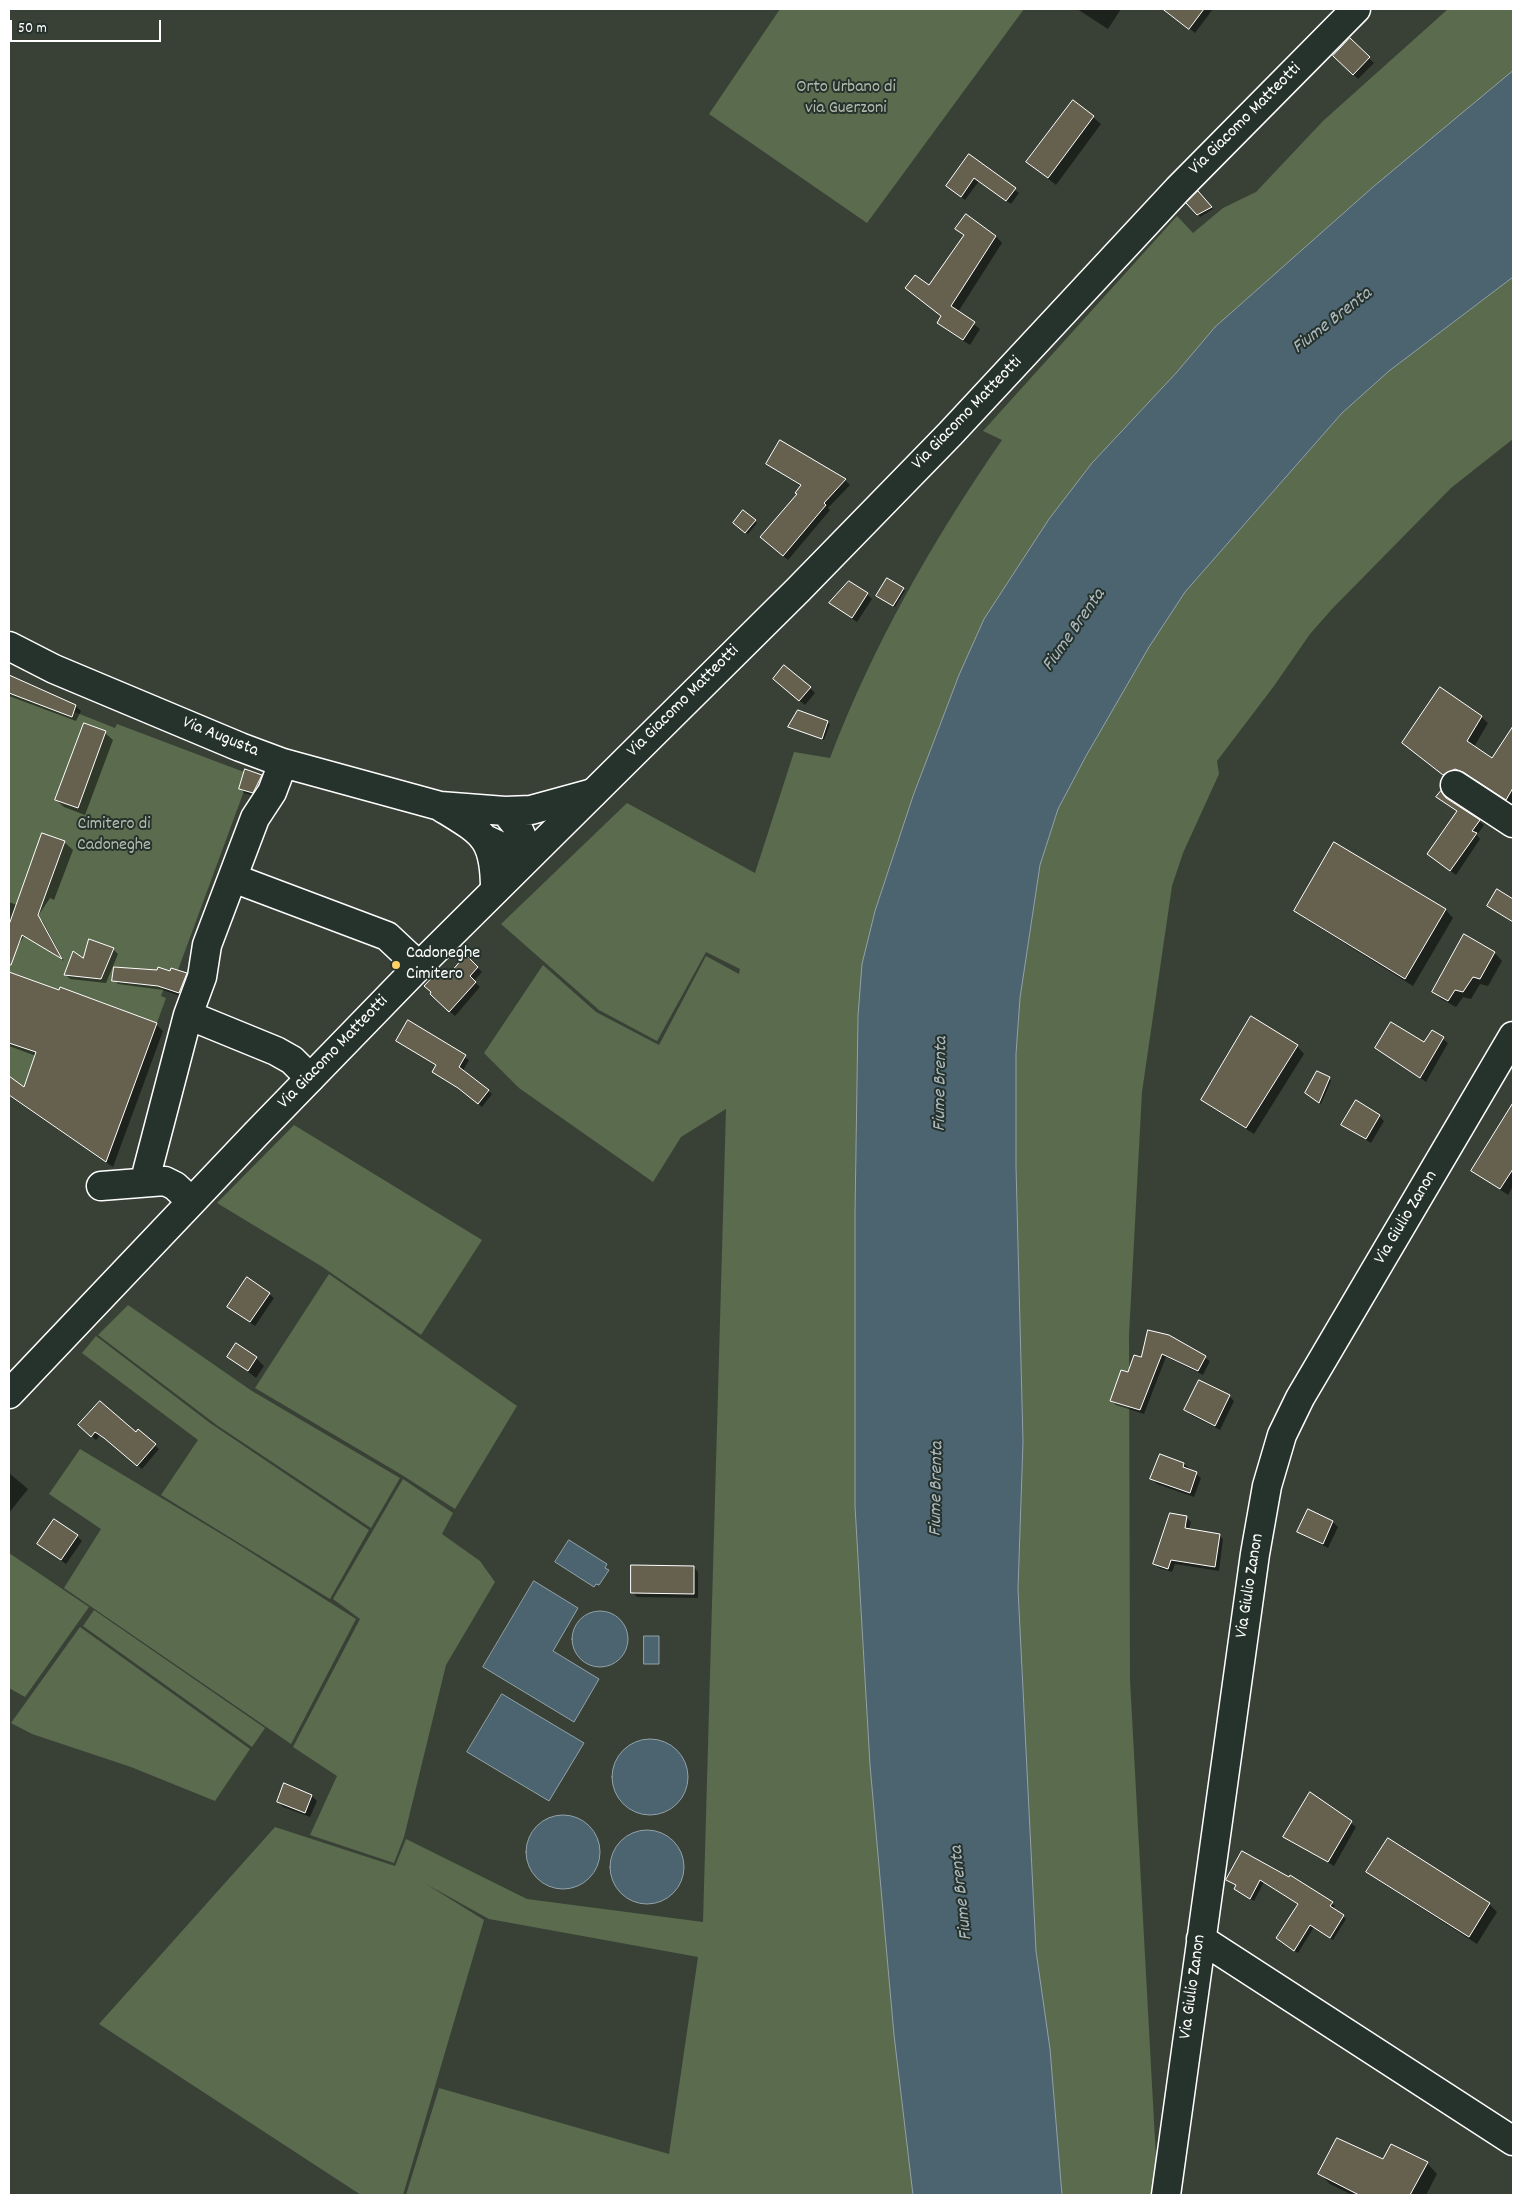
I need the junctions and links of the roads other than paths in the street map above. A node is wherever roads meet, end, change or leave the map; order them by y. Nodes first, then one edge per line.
1 (1356, 9) edge
2 (9, 646) edge
3 (283, 763) junction
4 (1456, 785) dead end
5 (593, 793) junction
6 (440, 806) junction
7 (505, 811) junction
8 (1513, 823) edge
9 (487, 840) junction
10 (530, 855) junction
11 (233, 878) junction
12 (495, 890) junction
13 (419, 966) junction
14 (188, 1015) junction
15 (1513, 1036) edge
16 (310, 1078) junction
17 (148, 1181) junction
18 (101, 1186) dead end
19 (191, 1201) junction
20 (9, 1394) edge
21 (1201, 1939) junction
22 (1513, 2141) edge
23 (1166, 2195) edge

1 - 5 street, Via Giacomo Matteotti
2 - 3 street, Via Augusta
3 - 6 street, Via Augusta
3 - 11 street
4 - 8 street
5 - 7 street, Via Augusta
5 - 10 street, Via Giacomo Matteotti
6 - 7 street, Via Augusta
6 - 9 street, Via Augusta
7 - 10 street
9 - 10 street, Via Augusta
9 - 12 street
10 - 12 street, Via Giacomo Matteotti
11 - 13 street
11 - 14 street
12 - 13 street, Via Giacomo Matteotti
13 - 16 street, Via Giacomo Matteotti
14 - 16 street
14 - 17 street
15 - 21 street, Via Giulio Zanon
16 - 19 street, Via Giacomo Matteotti
17 - 18 street
17 - 19 street
19 - 20 street, Via Giacomo Matteotti
21 - 22 street
21 - 23 street, Via Giulio Zanon

